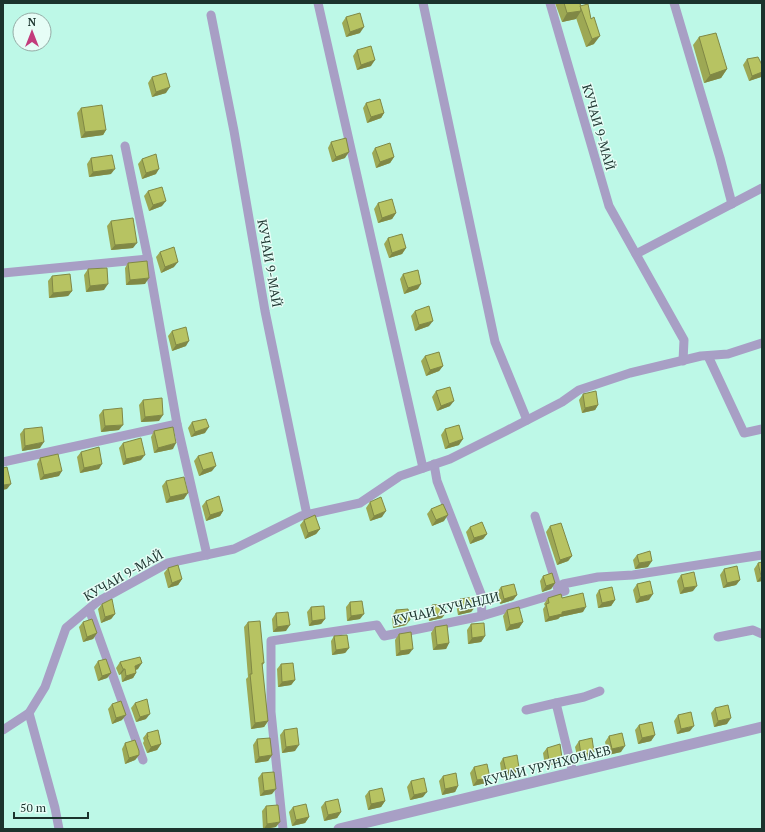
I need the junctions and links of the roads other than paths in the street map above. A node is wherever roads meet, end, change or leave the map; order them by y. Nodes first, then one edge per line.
1 (318, 3) edge
2 (423, 3) edge
3 (550, 3) edge
4 (674, 3) edge
5 (211, 15) dead end
6 (125, 146) dead end
7 (762, 188) edge
8 (732, 204) junction
9 (636, 254) junction
10 (148, 259) junction
11 (3, 273) edge
12 (762, 343) edge
13 (708, 356) junction
14 (683, 360) junction
15 (527, 420) junction
16 (177, 424) junction
17 (762, 429) edge
18 (3, 462) edge
19 (434, 464) junction
20 (423, 468) junction
21 (307, 515) junction
22 (535, 516) dead end
23 (207, 554) junction
24 (762, 555) edge
25 (559, 593) junction
26 (89, 608) junction
27 (482, 616) junction
28 (762, 634) edge
29 (718, 637) dead end
30 (600, 691) dead end
31 (556, 703) junction
32 (526, 710) dead end
33 (29, 713) junction
34 (762, 727) edge
35 (3, 730) edge
36 (143, 760) dead end
37 (573, 773) junction
38 (59, 829) edge
39 (283, 829) edge
40 (339, 829) edge

1 - 20 street
2 - 15 street
3 - 9 street, КУЧАИ 9-МАЙ
4 - 8 street
5 - 21 street, КУЧАИ 9-МАЙ
6 - 10 street
7 - 8 street
8 - 9 street
9 - 14 street, КУЧАИ 9-МАЙ
10 - 11 street
10 - 16 street
12 - 13 street, КУЧАИ 9-МАЙ
13 - 14 street, КУЧАИ 9-МАЙ
13 - 17 street
14 - 15 street, КУЧАИ 9-МАЙ
15 - 19 street, КУЧАИ 9-МАЙ
16 - 18 street
16 - 23 street
19 - 20 street, КУЧАИ 9-МАЙ
19 - 27 street
20 - 21 street, КУЧАИ 9-МАЙ
21 - 23 street, КУЧАИ 9-МАЙ
22 - 25 street
23 - 26 street, КУЧАИ 9-МАЙ
24 - 25 street, КУЧАИ ХУЧАНДИ
25 - 27 street, КУЧАИ ХУЧАНДИ
26 - 33 street, КУЧАИ 9-МАЙ
26 - 36 street
27 - 39 street, КУЧАИ ХУЧАНДИ
28 - 29 street
30 - 31 street
31 - 32 street
31 - 37 street
33 - 35 street
33 - 38 street
34 - 37 street, КУЧАИ УРУНХОЧАЕВ
37 - 40 street, КУЧАИ УРУНХОЧАЕВ

